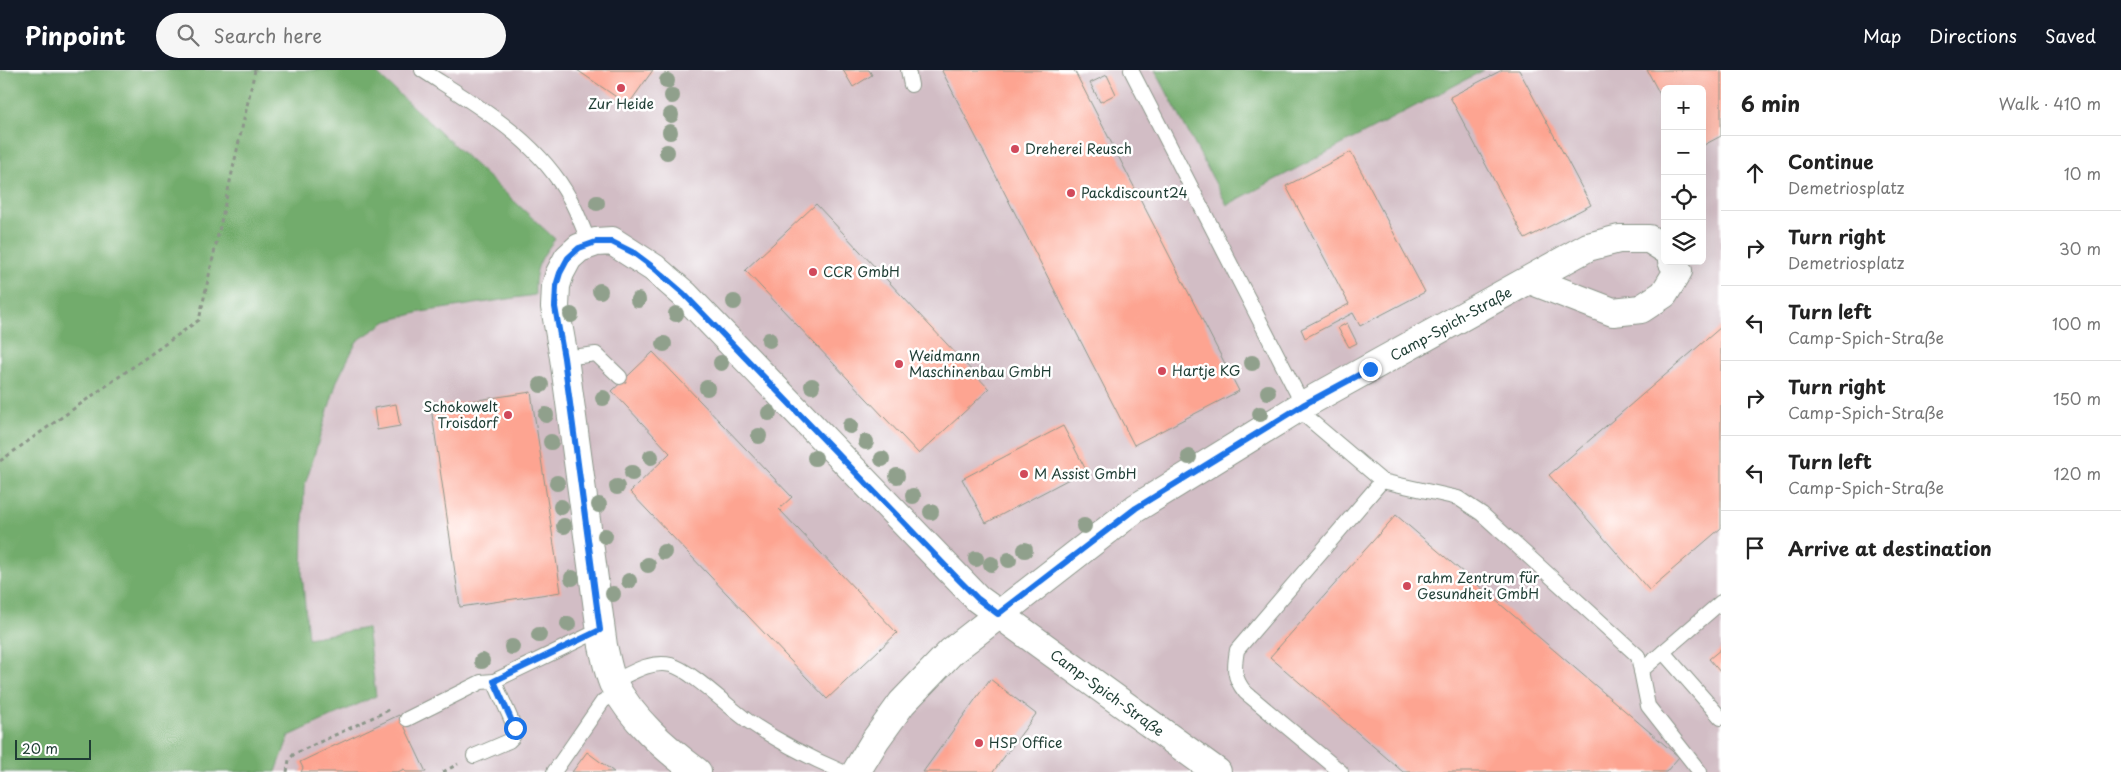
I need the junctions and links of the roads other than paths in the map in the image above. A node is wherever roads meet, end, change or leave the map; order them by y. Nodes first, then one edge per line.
1 (422, 70) edge
2 (908, 70) edge
3 (1131, 70) edge
4 (911, 85) dead end
5 (590, 244) junction
6 (1661, 246) edge
7 (1674, 265) edge
8 (1530, 280) junction
9 (564, 358) junction
10 (620, 377) dead end
11 (1300, 407) junction
12 (1382, 481) junction
13 (1721, 602) edge
14 (998, 614) junction
15 (600, 630) junction
16 (1663, 652) junction
17 (1641, 671) junction
18 (494, 681) junction
19 (616, 687) junction
20 (1721, 718) edge
21 (407, 719) road end
22 (474, 756) dead end
23 (1209, 770) edge
24 (554, 772) edge
25 (697, 772) edge
26 (843, 772) edge
27 (856, 772) edge
28 (1341, 772) edge
29 (1700, 772) edge

1 - 5 lane
2 - 4 lane
3 - 11 lane
5 - 9 street
5 - 14 street, Camp-Spich-Straße
6 - 8 street, Camp-Spich-Straße
7 - 8 street
8 - 11 street, Camp-Spich-Straße
9 - 10 lane
9 - 15 street
11 - 12 lane
11 - 14 street, Camp-Spich-Straße
12 - 17 lane
12 - 28 lane
13 - 16 lane
14 - 23 street, Camp-Spich-Straße
14 - 27 street, Camp-Spich-Straße
15 - 18 lane
15 - 19 street
16 - 17 lane
16 - 20 lane
17 - 29 lane
18 - 21 lane
18 - 22 lane
19 - 24 lane
19 - 25 street
19 - 26 lane

